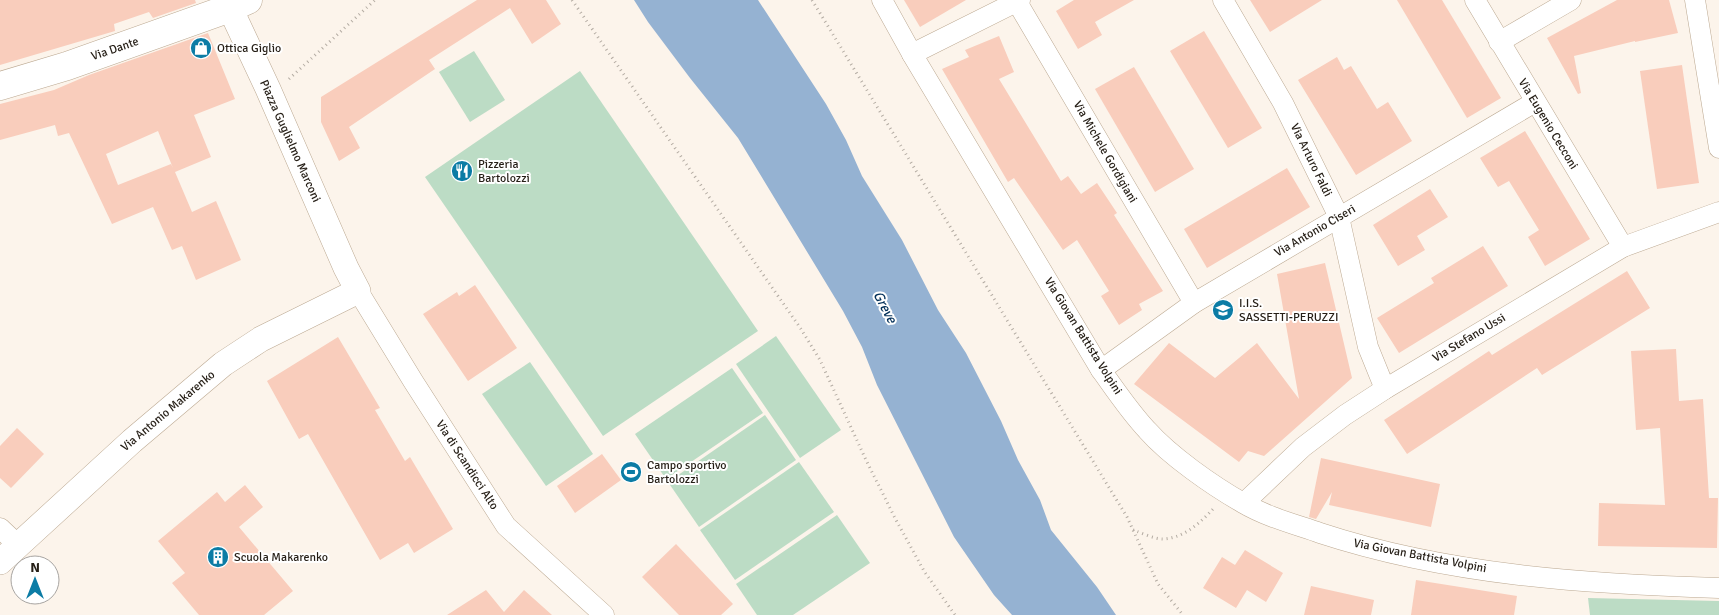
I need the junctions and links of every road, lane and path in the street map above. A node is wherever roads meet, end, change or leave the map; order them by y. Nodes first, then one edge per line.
1 (375, 0) edge
2 (572, 0) edge
3 (812, 0) edge
4 (882, 0) edge
5 (1223, 0) edge
6 (1475, 0) edge
7 (1571, 0) edge
8 (1695, 0) edge
9 (1019, 1) edge
10 (239, 4) edge
11 (1499, 42) junction
12 (912, 54) junction
13 (0, 86) edge
14 (268, 89) junction
15 (1535, 102) junction
16 (1719, 148) edge
17 (1719, 212) edge
18 (1339, 218) junction
19 (1622, 247) junction
20 (358, 291) junction
21 (1194, 303) junction
22 (1101, 370) junction
23 (1386, 389) junction
24 (1236, 499) junction
25 (0, 528) edge
26 (1132, 530) junction
27 (18, 545) junction
28 (0, 562) edge
29 (1719, 588) edge
30 (604, 615) edge
31 (955, 615) edge
32 (1183, 615) edge

1 - 14 path
2 - 31 path
3 - 26 path
4 - 12 street, Via Giovan Battista Volpini
5 - 18 street, Via Arturo Faldi
6 - 11 street, Via Eugenio Cecconi
7 - 11 street
8 - 16 street
9 - 12 street
9 - 21 street, Via Michele Gordigiani
10 - 13 main road, Via Dante
10 - 14 street, Piazza Guglielmo Marconi
11 - 15 street, Via Eugenio Cecconi
12 - 22 street, Via Giovan Battista Volpini
14 - 20 street, Piazza Guglielmo Marconi
15 - 18 street, Via Antonio Ciseri
15 - 19 street, Via Eugenio Cecconi
17 - 19 street, Via Stefano Ussi
18 - 21 street, Via Antonio Ciseri
18 - 23 street, Via Arturo Faldi
19 - 23 street, Via Stefano Ussi
20 - 27 street, Via Antonio Makarenko
20 - 30 street, Via di Scandicci Alto
21 - 22 street, Via Antonio Ciseri
22 - 24 street, Via Giovan Battista Volpini
23 - 24 street, Via Stefano Ussi
24 - 26 path
24 - 29 street, Via Giovan Battista Volpini
25 - 27 street
26 - 32 path
27 - 28 street, Via Antonio Makarenko

